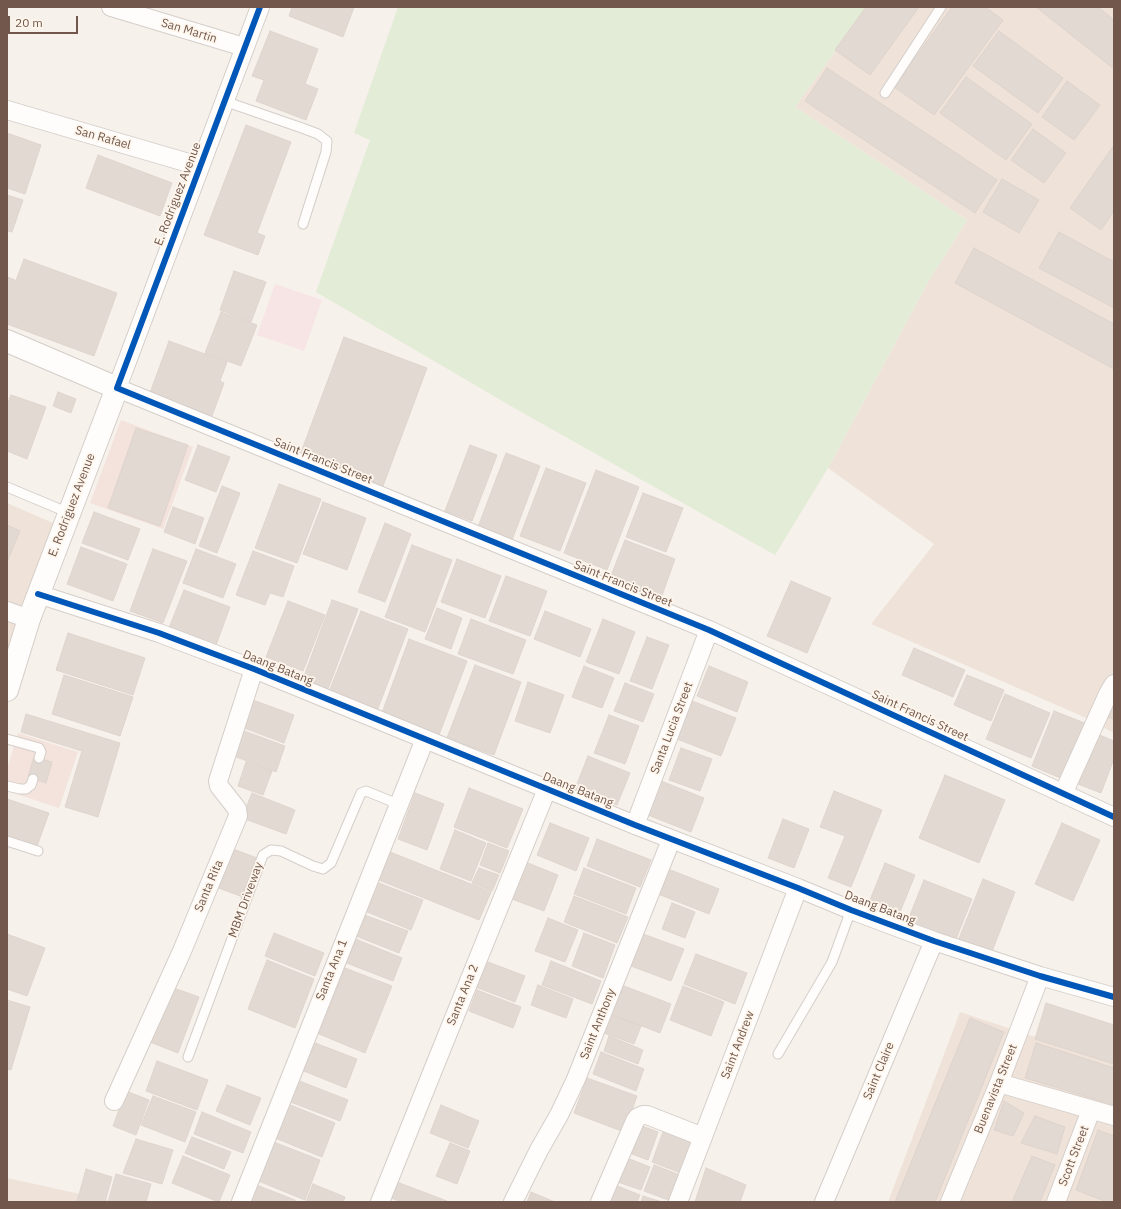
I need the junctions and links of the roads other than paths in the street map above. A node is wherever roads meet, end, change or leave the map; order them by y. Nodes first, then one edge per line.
1 (111, 7) edge
2 (260, 7) edge
3 (942, 7) edge
4 (244, 47) junction
5 (885, 93) dead end
6 (224, 101) junction
7 (7, 110) edge
8 (199, 166) junction
9 (303, 224) dead end
10 (7, 340) edge
11 (116, 388) junction
12 (7, 487) edge
13 (69, 513) junction
14 (38, 594) junction
15 (7, 611) edge
16 (29, 619) junction
17 (709, 630) junction
18 (254, 669) junction
19 (1114, 684) edge
20 (7, 690) edge
21 (7, 739) edge
22 (425, 739) junction
23 (39, 758) dead end
24 (33, 779) dead end
25 (7, 786) edge
26 (547, 790) junction
27 (1064, 794) junction
28 (398, 804) junction
29 (1114, 817) edge
30 (635, 825) junction
31 (671, 840) junction
32 (7, 841) edge
33 (38, 851) dead end
34 (798, 888) junction
35 (851, 910) junction
36 (934, 941) junction
37 (1040, 976) junction
38 (1114, 997) edge
39 (778, 1054) dead end
40 (188, 1058) dead end
41 (999, 1083) junction
42 (114, 1101) dead end
43 (1091, 1110) junction
44 (1114, 1116) edge
45 (703, 1137) junction
46 (241, 1202) edge
47 (380, 1202) edge
48 (513, 1202) edge
49 (600, 1202) edge
50 (678, 1202) edge
51 (824, 1202) edge
52 (950, 1202) edge
53 (1056, 1202) edge

1 - 4 street, San Martin
2 - 4 street, E. Rodriguez Avenue
3 - 5 lane
4 - 6 street, E. Rodriguez Avenue
6 - 8 street, E. Rodriguez Avenue
6 - 9 lane
7 - 8 street, San Rafael
8 - 11 street, E. Rodriguez Avenue
10 - 11 main road
11 - 13 main road, E. Rodriguez Avenue
11 - 17 street, Saint Francis Street
12 - 13 lane
13 - 14 main road, E. Rodriguez Avenue
14 - 16 main road, E. Rodriguez Avenue
14 - 18 street, Daang Batang
15 - 16 street
16 - 20 main road, E. Rodriguez Avenue
17 - 27 street, Saint Francis Street
17 - 30 street, Santa Lucia Street
18 - 22 street, Daang Batang
18 - 42 street, Santa Rita
19 - 27 street
21 - 23 lane
22 - 26 street, Daang Batang
22 - 28 street, Santa Ana 1
24 - 25 lane
26 - 30 street, Daang Batang
26 - 47 street, Santa Ana 2
27 - 29 street, Saint Francis Street
28 - 40 lane, MBM Driveway
28 - 46 street, Santa Ana 1
30 - 31 street, Daang Batang
31 - 34 street, Daang Batang
31 - 48 street, Saint Anthony
32 - 33 lane
34 - 35 street, Daang Batang
34 - 45 street, Saint Andrew
35 - 36 street, Daang Batang
35 - 39 lane
36 - 37 street, Daang Batang
36 - 51 street, Saint Claire
37 - 38 street, Daang Batang
37 - 41 street, Buenavista Street
41 - 43 street
41 - 52 street, Buenavista Street
43 - 44 street
43 - 53 street, Scott Street
45 - 49 street
45 - 50 street, Saint Andrew

